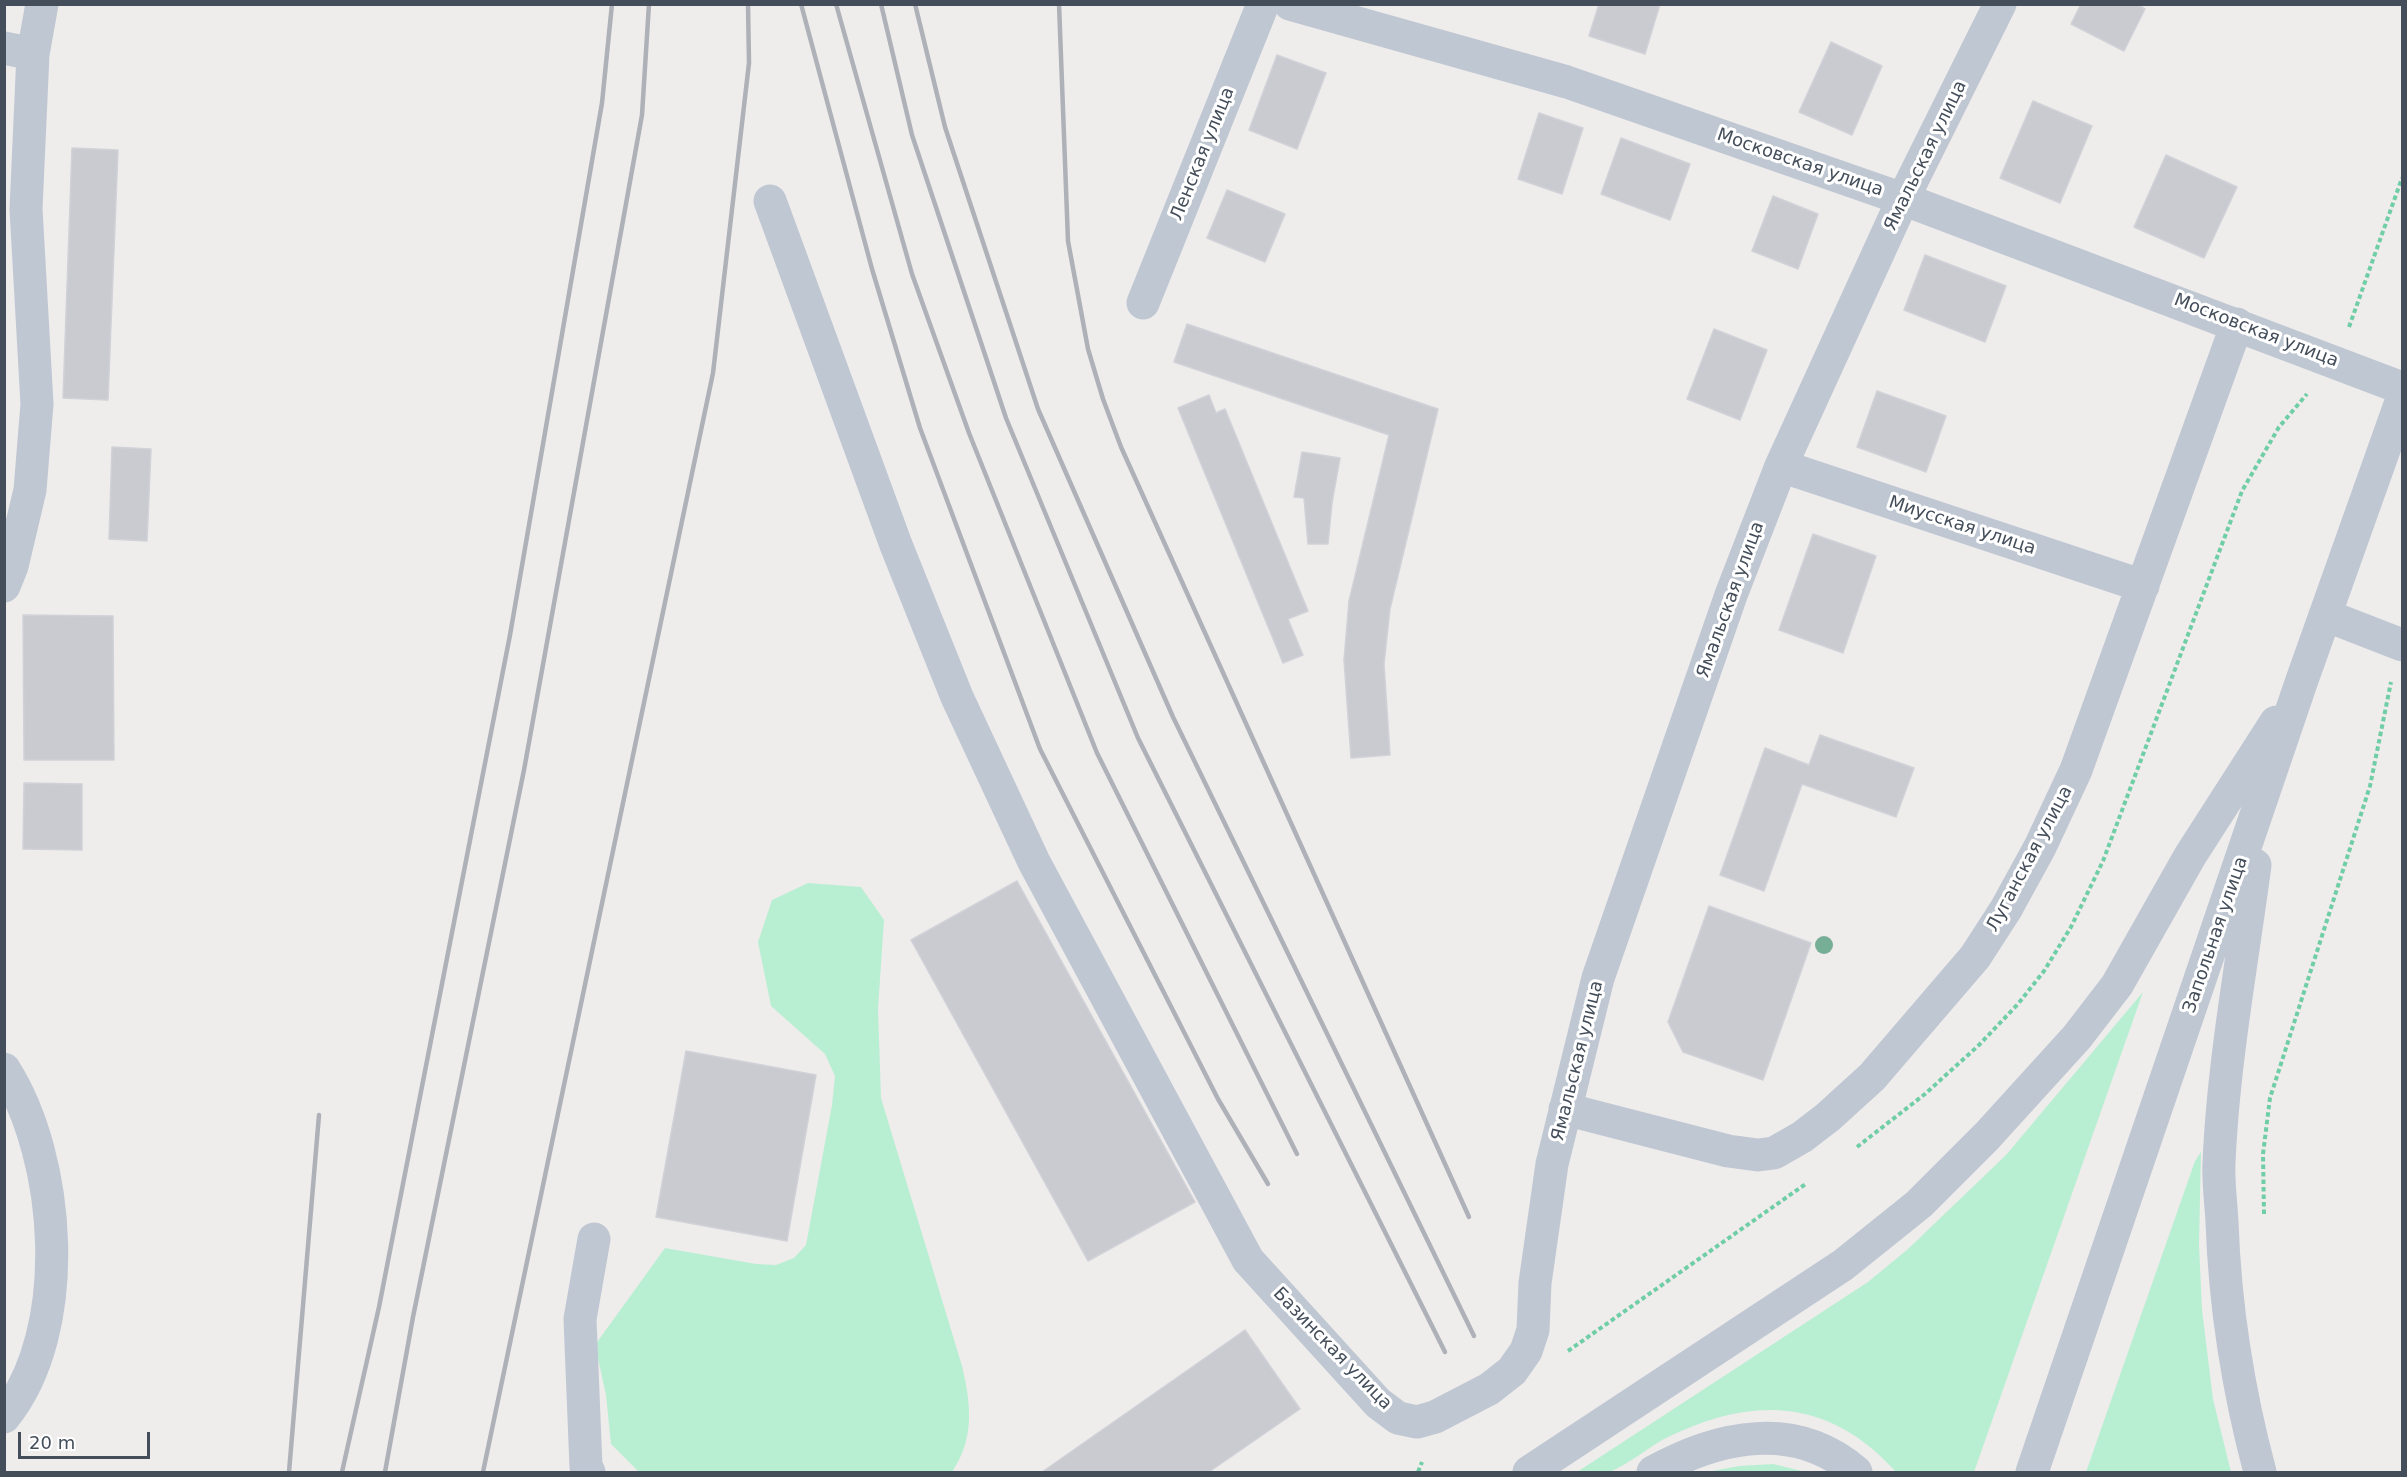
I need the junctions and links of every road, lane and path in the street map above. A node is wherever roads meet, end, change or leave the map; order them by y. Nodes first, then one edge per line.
1 (42, 4) edge
2 (1263, 4) edge
3 (1290, 4) edge
4 (2000, 4) edge
5 (19, 51) edge
6 (1903, 199) junction
7 (770, 201) dead end
8 (1143, 303) dead end
9 (2237, 324) junction
10 (2403, 388) edge
11 (2403, 399) edge
12 (1781, 466) junction
13 (4, 586) edge
14 (2143, 586) junction
15 (2325, 615) junction
16 (2399, 659) edge
17 (2302, 680) junction
18 (2264, 794) junction
19 (4, 1069) edge
20 (1565, 1109) junction
21 (2264, 1218) dead end
22 (1542, 1226) joint
23 (594, 1239) dead end
24 (4, 1416) edge
25 (589, 1473) edge
26 (1528, 1473) edge
27 (1653, 1473) edge
28 (1856, 1473) edge
29 (2032, 1473) edge
30 (2260, 1473) edge

1 - 5 street
2 - 8 street, Ленская улица
3 - 6 street, Московская улица
4 - 6 street, Ямальская улица
5 - 13 street
6 - 9 street, Московская улица
6 - 12 street, Ямальская улица
7 - 22 street, Базинская улица
9 - 10 street, Московская улица
9 - 14 street, Луганская улица
11 - 15 street, Запольная улица
12 - 14 street, Миусская улица
12 - 20 street, Ямальская улица
14 - 20 street, Луганская улица
15 - 16 street
15 - 17 street, Запольная улица
16 - 21 path
17 - 18 street, Запольная улица
17 - 26 street
18 - 29 street, Запольная улица
18 - 30 street
19 - 24 street
20 - 22 street, Ямальская улица
23 - 25 street
27 - 28 street

